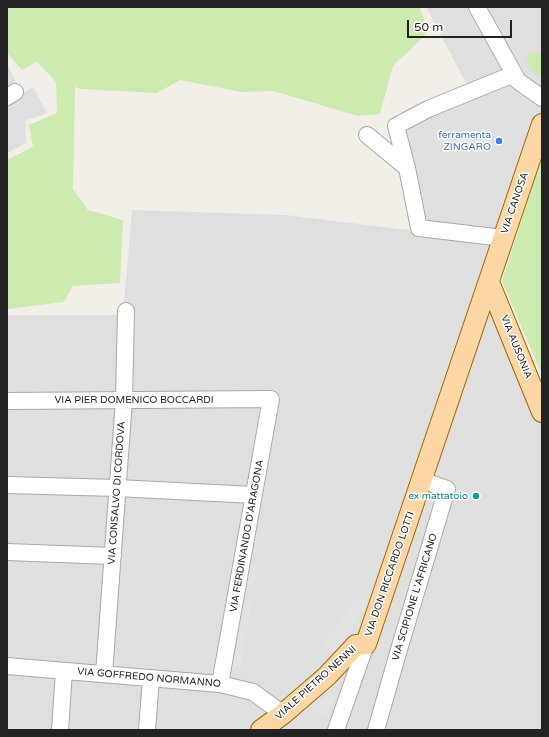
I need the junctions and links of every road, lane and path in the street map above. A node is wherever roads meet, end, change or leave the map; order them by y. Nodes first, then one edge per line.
1 (477, 7) edge
2 (514, 74) junction
3 (542, 98) edge
4 (542, 124) edge
5 (368, 135) dead end
6 (407, 168) junction
7 (503, 238) junction
8 (488, 282) junction
9 (126, 311) dead end
10 (124, 400) junction
11 (260, 400) joint
12 (7, 401) edge
13 (542, 412) edge
14 (422, 480) junction
15 (7, 485) edge
16 (117, 488) junction
17 (254, 495) junction
18 (7, 552) edge
19 (112, 556) junction
20 (366, 644) junction
21 (7, 666) edge
22 (64, 671) junction
23 (104, 674) junction
24 (151, 678) junction
25 (220, 684) junction
26 (267, 725) edge
27 (60, 730) edge
28 (147, 730) edge
29 (336, 730) edge
30 (376, 730) edge

1 - 2 street
2 - 3 street
2 - 6 street
4 - 7 main road, VIA CANOSA
5 - 6 street
6 - 7 street
7 - 8 main road, VIA CANOSA
8 - 13 main road, VIA AUSONIA
8 - 14 main road, VIA DON RICCARDO LOTTI
9 - 10 street, VIA CONSALVO DI CORDOVA
10 - 11 street, VIA PIER DOMENICO BOCCARDI
10 - 12 street, VIA PIER DOMENICO BOCCARDI
10 - 16 street, VIA CONSALVO DI CORDOVA
11 - 17 street, VIA FERDINANDO D'ARAGONA
14 - 20 main road, VIA DON RICCARDO LOTTI
14 - 30 street, VIA SCIPIONE L'AFRICANO
15 - 16 street
16 - 17 street
16 - 19 street, VIA CONSALVO DI CORDOVA
17 - 25 street, VIA FERDINANDO D'ARAGONA
18 - 19 street
19 - 23 street, VIA CONSALVO DI CORDOVA
20 - 26 main road, VIALE PIETRO NENNI
20 - 29 street, VIA DON RICCARDO LOTTI
21 - 22 street, VIA GOFFREDO NORMANNO
22 - 23 street, VIA GOFFREDO NORMANNO
22 - 27 street
23 - 24 street, VIA GOFFREDO NORMANNO
24 - 25 street, VIA GOFFREDO NORMANNO
24 - 28 street
25 - 26 street, VIA GOFFREDO NORMANNO

